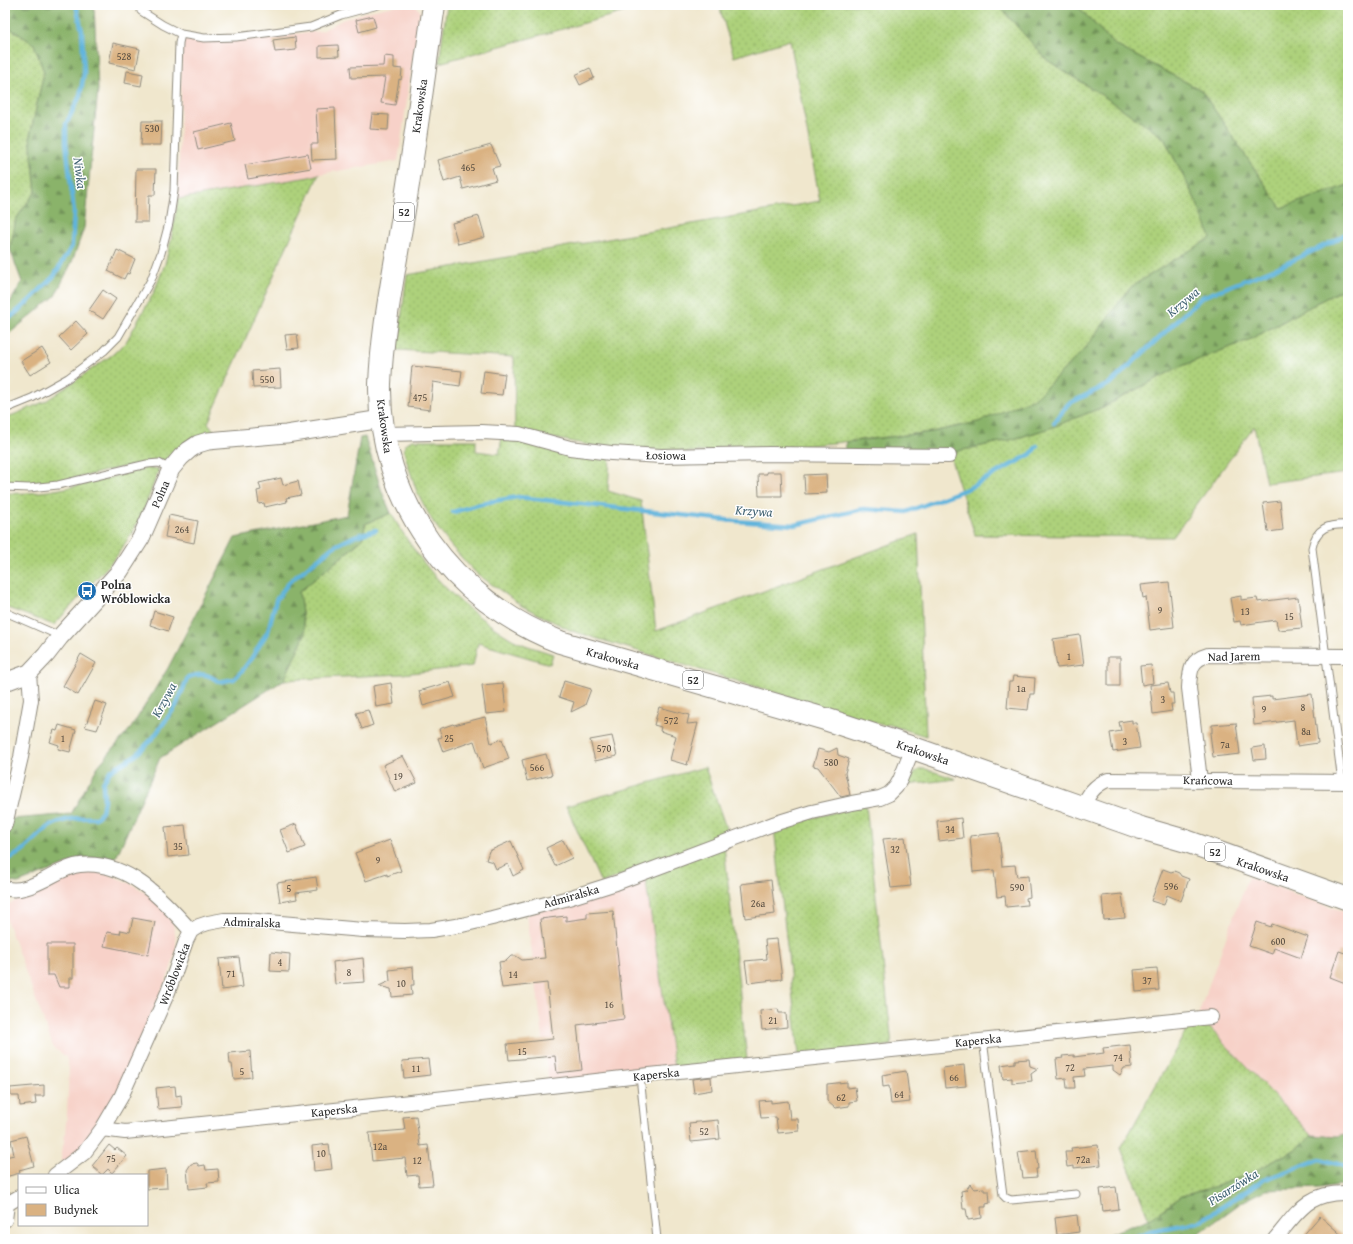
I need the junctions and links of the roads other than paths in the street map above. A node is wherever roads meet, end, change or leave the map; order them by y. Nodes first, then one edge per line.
1 (378, 5) edge
2 (434, 5) edge
3 (141, 11) dead end
4 (181, 34) junction
5 (5, 409) edge
6 (383, 426) junction
7 (949, 456) dead end
8 (171, 469) junction
9 (5, 487) edge
10 (1348, 526) edge
11 (5, 612) edge
12 (60, 637) junction
13 (1326, 656) junction
14 (1348, 656) edge
15 (29, 673) junction
16 (5, 682) edge
17 (913, 748) junction
18 (1200, 780) junction
19 (1345, 782) edge
20 (1082, 808) junction
21 (5, 825) edge
22 (5, 888) edge
23 (1348, 899) edge
24 (191, 932) junction
25 (1211, 1016) dead end
26 (983, 1040) junction
27 (640, 1076) junction
28 (102, 1129) junction
29 (56, 1174) edge
30 (1348, 1193) edge
31 (1076, 1194) dead end
32 (10, 1202) edge
33 (5, 1220) edge
34 (657, 1239) edge
35 (1275, 1239) edge

1 - 4 lane
2 - 6 main road, Krakowska / 52
3 - 4 lane
4 - 5 lane
6 - 7 street, Łosiowa
6 - 8 street, Polna
6 - 17 main road, Krakowska / 52
8 - 9 lane
8 - 12 street, Polna
10 - 13 lane
11 - 12 lane
12 - 15 street, Polna
13 - 14 street, Nad Jarem
13 - 18 street, Nad Jarem
13 - 19 lane
15 - 16 street, Polna
15 - 21 street
17 - 20 main road, Krakowska / 52
17 - 24 street, Admiralska
18 - 19 street, Krańcowa
18 - 20 street, Krańcowa
20 - 23 main road, Krakowska / 52
22 - 24 street, Wróblowicka
24 - 28 street, Wróblowicka
25 - 26 street, Kaperska
26 - 27 street, Kaperska
26 - 31 lane
27 - 28 street, Kaperska
27 - 34 lane
28 - 29 street, Wróblowicka
30 - 35 street
32 - 33 street

